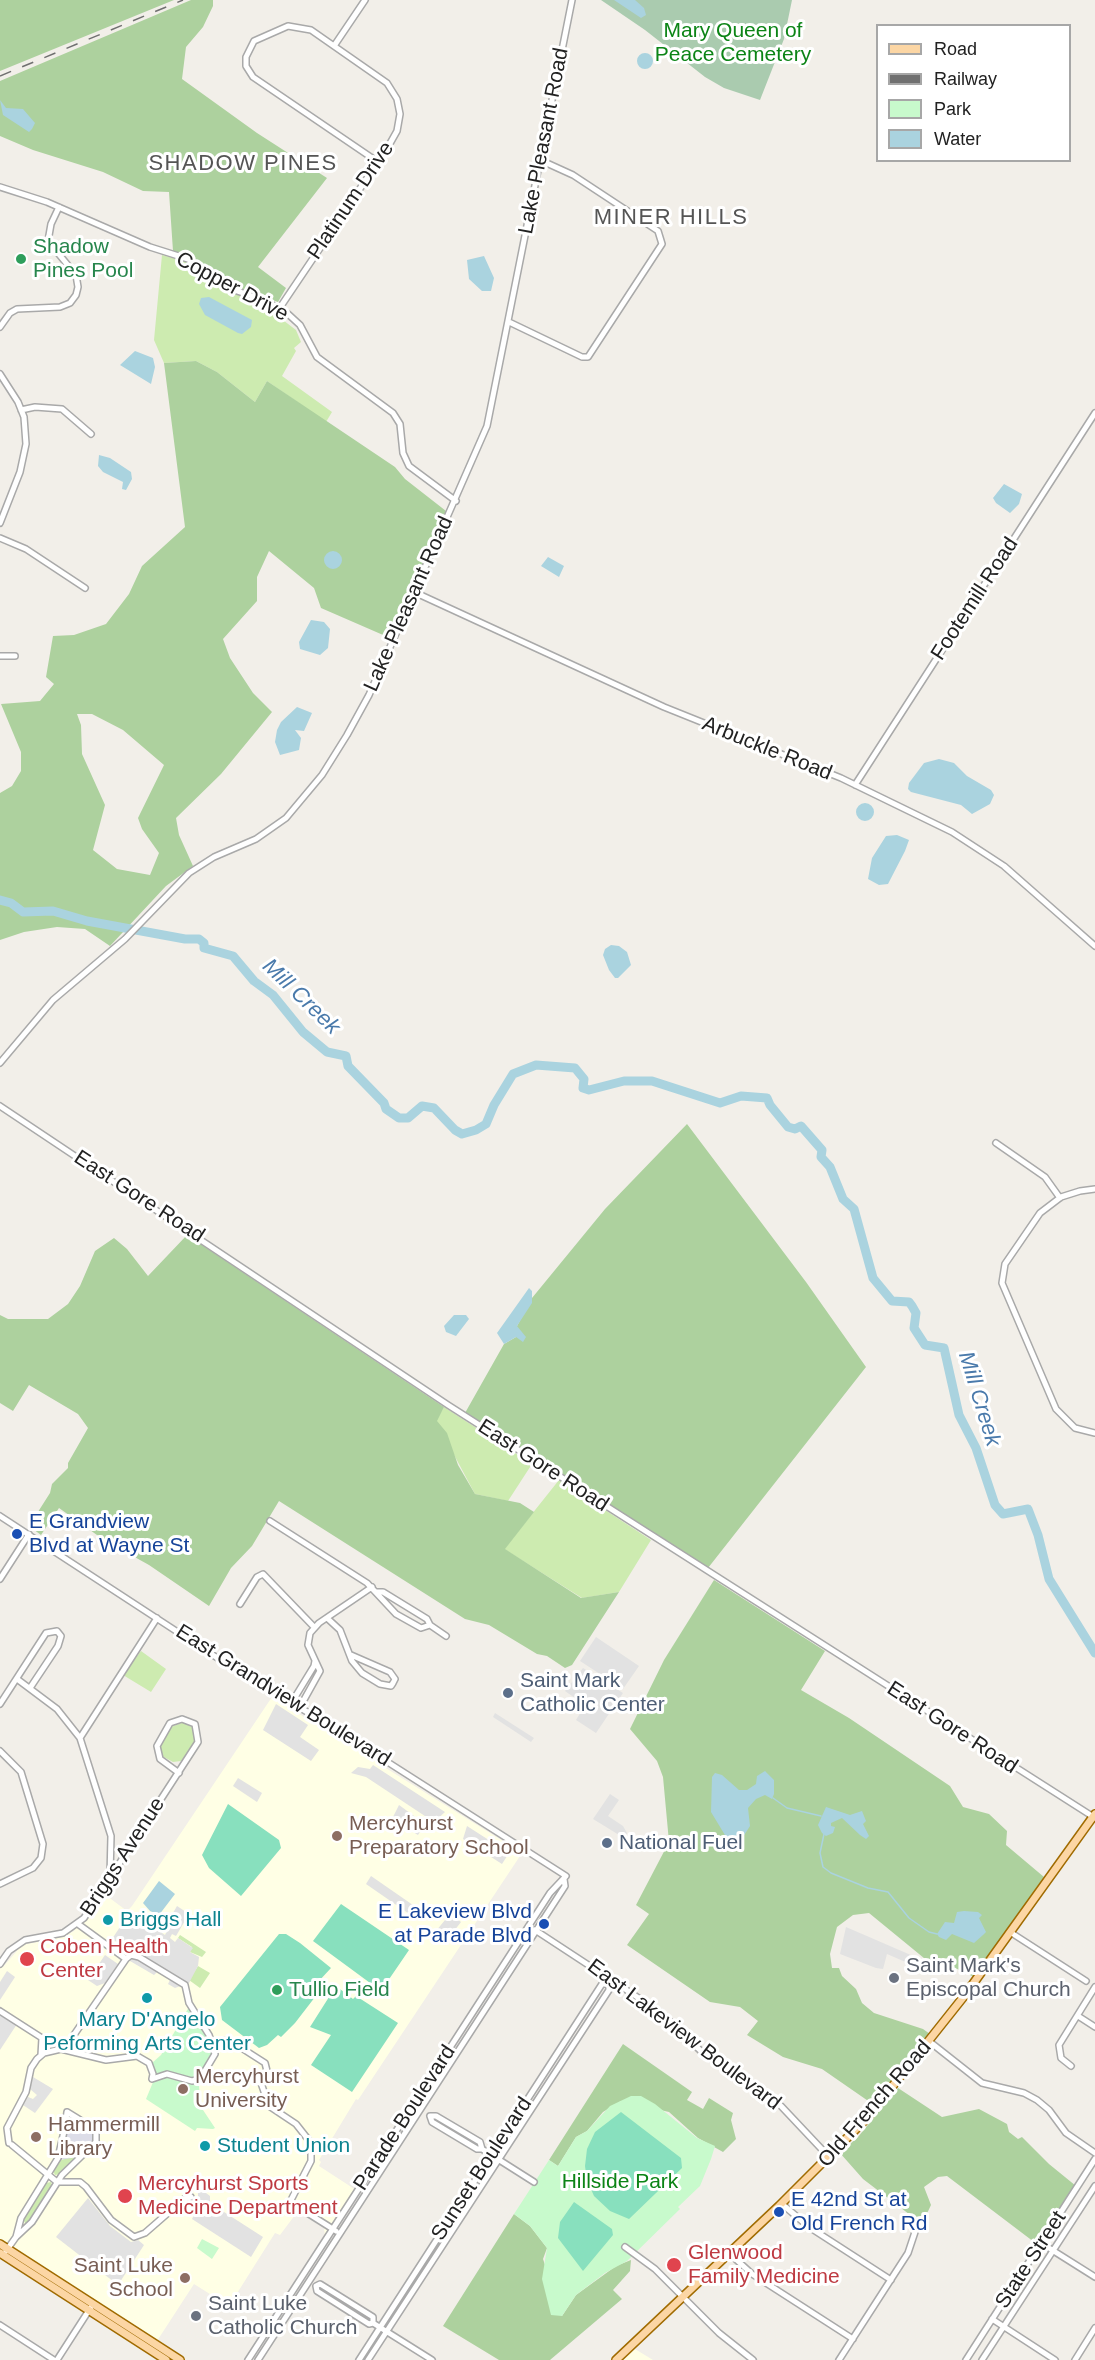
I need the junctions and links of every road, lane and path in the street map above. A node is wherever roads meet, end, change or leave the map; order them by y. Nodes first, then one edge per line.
1 (365, 0) edge
2 (572, 0) edge
3 (334, 46) junction
4 (540, 160) junction
5 (378, 162) junction
6 (0, 187) edge
7 (59, 207) junction
8 (279, 309) junction
9 (508, 322) junction
10 (0, 327) edge
11 (0, 374) edge
12 (21, 410) junction
13 (1095, 413) edge
14 (91, 434) dead end
15 (456, 501) junction
16 (0, 523) edge
17 (0, 538) edge
18 (85, 588) dead end
19 (414, 592) junction
20 (0, 656) edge
21 (15, 656) dead end
22 (855, 785) junction
23 (1095, 946) edge
24 (0, 1063) edge
25 (0, 1106) edge
26 (996, 1143) dead end
27 (1095, 1189) edge
28 (1060, 1198) junction
29 (1095, 1432) edge
30 (0, 1516) edge
31 (270, 1521) dead end
32 (29, 1534) junction
33 (0, 1579) edge
34 (375, 1590) junction
35 (240, 1604) dead end
36 (157, 1618) junction
37 (327, 1618) junction
38 (430, 1625) junction
39 (314, 1627) junction
40 (446, 1636) dead end
41 (351, 1655) junction
42 (315, 1659) junction
43 (17, 1679) junction
44 (30, 1688) junction
45 (1, 1701) edge
46 (292, 1702) junction
47 (300, 1707) junction
48 (80, 1738) junction
49 (0, 1751) edge
50 (179, 1773) junction
51 (1094, 1816) edge
52 (110, 1877) junction
53 (565, 1877) junction
54 (0, 1884) edge
55 (78, 1924) junction
56 (529, 1925) junction
57 (536, 1930) junction
58 (1010, 1932) junction
59 (126, 1959) junction
60 (0, 1963) edge
61 (611, 1981) junction
62 (1086, 1981) dead end
63 (1095, 1987) edge
64 (0, 2011) edge
65 (1078, 2016) junction
66 (1095, 2027) edge
67 (930, 2042) junction
68 (212, 2043) junction
69 (61, 2049) junction
70 (41, 2055) junction
71 (1071, 2066) dead end
72 (413, 2105) junction
73 (420, 2110) junction
74 (80, 2120) junction
75 (65, 2127) junction
76 (1095, 2153) edge
77 (491, 2155) junction
78 (830, 2157) junction
79 (1095, 2159) edge
80 (498, 2160) junction
81 (48, 2175) junction
82 (57, 2182) junction
83 (534, 2182) dead end
84 (1095, 2186) edge
85 (191, 2197) dead end
86 (782, 2204) junction
87 (333, 2229) junction
88 (915, 2232) dead end
89 (340, 2234) junction
90 (16, 2237) junction
91 (1041, 2243) junction
92 (0, 2244) edge
93 (625, 2247) dead end
94 (3, 2252) edge
95 (1053, 2252) junction
96 (729, 2253) junction
97 (302, 2277) junction
98 (1095, 2277) edge
99 (891, 2280) junction
100 (309, 2282) junction
101 (683, 2296) junction
102 (91, 2307) junction
103 (992, 2319) junction
104 (0, 2325) edge
105 (1004, 2327) junction
106 (380, 2328) junction
107 (1095, 2328) edge
108 (386, 2331) junction
109 (853, 2339) junction
110 (55, 2360) edge
111 (165, 2360) edge
112 (180, 2360) edge
113 (248, 2360) edge
114 (258, 2360) edge
115 (359, 2360) edge
116 (368, 2360) edge
117 (432, 2360) edge
118 (616, 2360) edge
119 (753, 2360) edge
120 (839, 2360) edge
121 (966, 2360) edge
122 (982, 2360) edge
123 (1055, 2360) edge
124 (1075, 2360) edge

1 - 3 street
2 - 4 street, Lake Pleasant Road
3 - 5 street, Platinum Drive
3 - 5 street, Platinum Drive
4 - 9 street, Lake Pleasant Road
4 - 9 street
5 - 8 street, Platinum Drive
6 - 7 street, Copper Drive
7 - 8 street, Copper Drive
7 - 10 street
8 - 15 street, Copper Drive
9 - 15 street, Lake Pleasant Road
11 - 12 street
12 - 14 street
12 - 16 street
13 - 22 street, Footemill Road
15 - 19 street, Lake Pleasant Road
17 - 18 street
19 - 22 street, Arbuckle Road
19 - 24 street, Lake Pleasant Road
20 - 21 street
22 - 23 street, Arbuckle Road
25 - 51 street, East Gore Road
26 - 28 street
27 - 28 street
28 - 29 street
30 - 32 street, East Grandview Boulevard
31 - 34 street
32 - 33 street
32 - 36 street, East Grandview Boulevard
34 - 37 street
34 - 38 street
34 - 38 street
35 - 39 street
36 - 46 street, East Grandview Boulevard
36 - 48 street
37 - 39 street
37 - 41 street
38 - 40 street
39 - 42 street
41 - 41 street
42 - 46 street
42 - 47 street
43 - 44 street
43 - 44 street
43 - 45 street
44 - 48 street
46 - 47 street, East Grandview Boulevard
47 - 53 street, East Grandview Boulevard
48 - 52 street
49 - 54 street
50 - 50 street, Briggs Avenue
50 - 52 street, Briggs Avenue
51 - 58 main road, Old French Road
52 - 55 street, Briggs Avenue
53 - 56 street, Parade Boulevard
53 - 57 street, Parade Boulevard
55 - 59 street
55 - 60 street, Briggs Avenue
56 - 57 street, East Lakeview Boulevard
56 - 72 street, Parade Boulevard
57 - 61 street, East Lakeview Boulevard
57 - 73 street, Parade Boulevard
58 - 62 street
58 - 67 main road, Old French Road
59 - 68 street
59 - 69 street
61 - 77 street, Sunset Boulevard
61 - 78 street, East Lakeview Boulevard
61 - 80 street, Sunset Boulevard
63 - 65 street
64 - 70 street
65 - 66 street
65 - 71 street
67 - 76 street
67 - 78 main road, Old French Road
68 - 69 street
68 - 87 street
69 - 70 street
70 - 81 street
72 - 73 street
72 - 87 street, Parade Boulevard
73 - 77 street
73 - 89 street, Parade Boulevard
74 - 75 street
74 - 75 street
74 - 82 street
75 - 81 street
77 - 80 street
77 - 106 street, Sunset Boulevard
78 - 86 main road, Old French Road
79 - 91 street, State Street
80 - 83 street
80 - 108 street, Sunset Boulevard
81 - 82 street
81 - 90 street
82 - 85 street
82 - 90 street
84 - 95 street, State Street
86 - 96 main road, Old French Road
86 - 99 street
87 - 89 street
87 - 97 street, Parade Boulevard
88 - 99 street
89 - 100 street, Parade Boulevard
90 - 94 street
91 - 95 street
91 - 103 street, State Street
92 - 94 main road
93 - 101 street
94 - 102 main road
95 - 98 street
95 - 105 street, State Street
96 - 101 main road, Old French Road
96 - 109 street
97 - 100 street
97 - 113 street, Parade Boulevard
99 - 109 street
100 - 106 street
100 - 114 street, Parade Boulevard
101 - 118 main road, Old French Road
101 - 119 street
102 - 110 street
102 - 111 main road
102 - 112 main road
103 - 105 street
103 - 121 street, State Street
104 - 110 street
105 - 122 street, State Street
105 - 123 street
106 - 108 street
106 - 115 street, Sunset Boulevard
107 - 124 street
108 - 116 street, Sunset Boulevard
108 - 117 street
109 - 120 street

